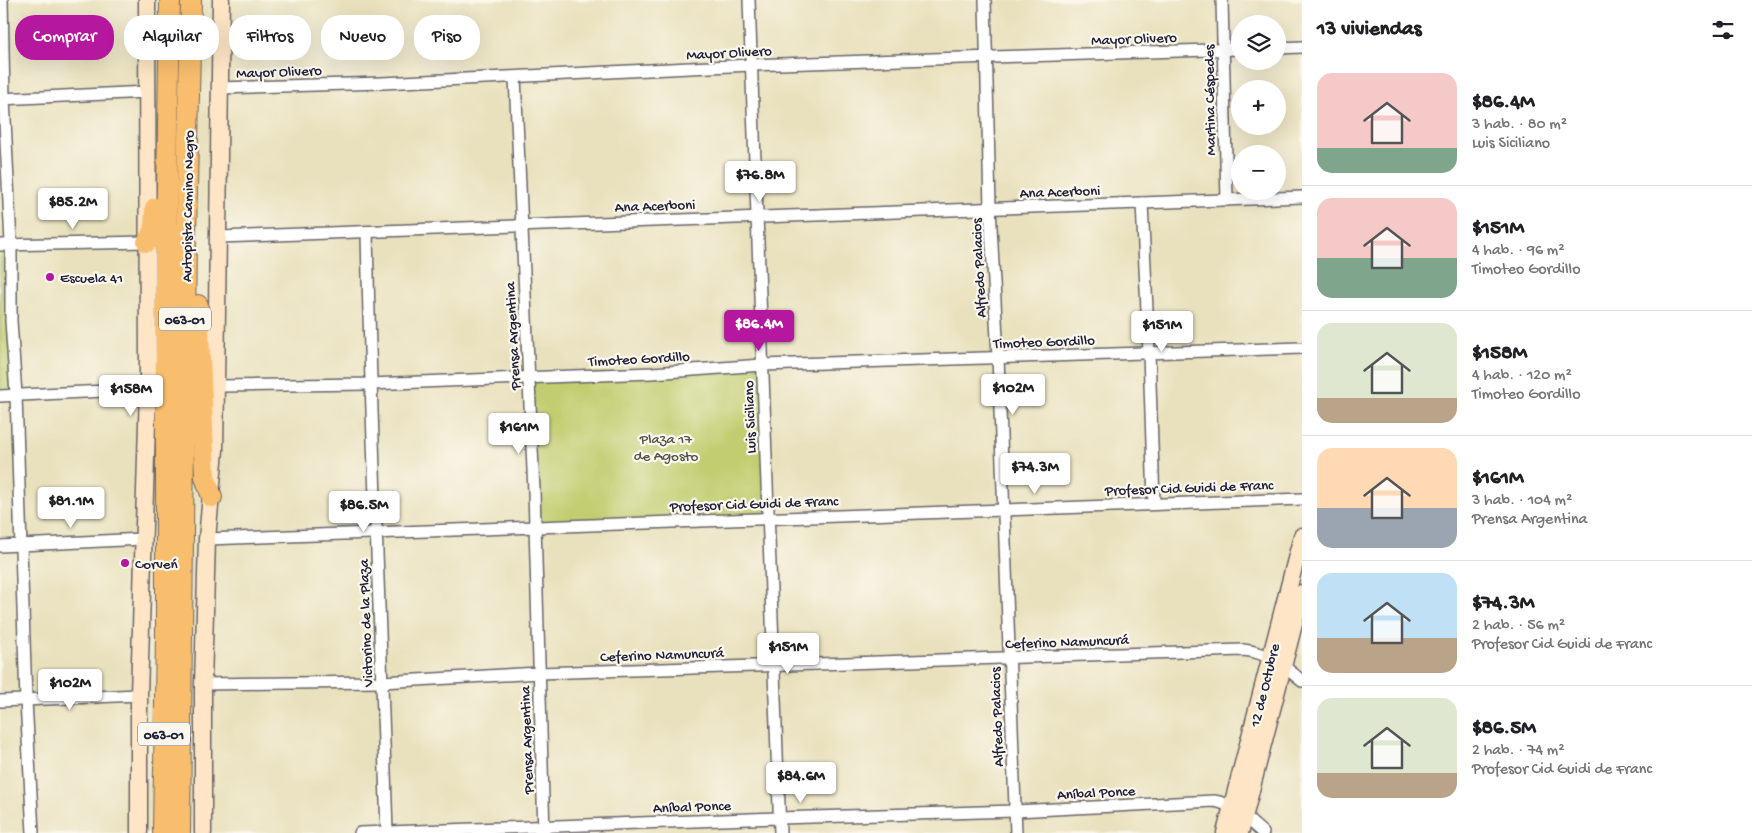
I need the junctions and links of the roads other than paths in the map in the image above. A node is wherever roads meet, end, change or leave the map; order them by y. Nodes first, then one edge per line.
1 (2, 0) edge
2 (147, 0) edge
3 (170, 0) edge
4 (191, 0) edge
5 (221, 0) edge
6 (749, 0) edge
7 (984, 0) edge
8 (1222, 0) edge
9 (1302, 47) edge
10 (1286, 48) edge
11 (1223, 50) junction
12 (1231, 50) edge
13 (986, 58) junction
14 (751, 65) junction
15 (515, 77) junction
16 (219, 88) junction
17 (148, 92) junction
18 (2, 99) edge
19 (168, 100) junction
20 (1302, 197) edge
21 (1227, 200) junction
22 (1142, 203) junction
23 (990, 208) junction
24 (757, 216) junction
25 (522, 225) junction
26 (367, 232) junction
27 (186, 234) junction
28 (218, 237) junction
29 (147, 242) junction
30 (5, 244) edge
31 (1302, 348) edge
32 (1149, 352) junction
33 (998, 357) junction
34 (762, 365) junction
35 (529, 378) junction
36 (370, 384) junction
37 (216, 386) junction
38 (148, 389) junction
39 (16, 395) junction
40 (0, 396) edge
41 (212, 497) junction
42 (1302, 498) edge
43 (1154, 504) junction
44 (1003, 509) junction
45 (768, 518) junction
46 (535, 526) junction
47 (377, 532) junction
48 (1302, 536) edge
49 (143, 539) junction
50 (207, 539) junction
51 (21, 545) junction
52 (0, 546) edge
53 (1299, 563) edge
54 (1302, 593) edge
55 (1009, 658) junction
56 (1277, 662) junction
57 (774, 665) junction
58 (539, 673) junction
59 (1302, 681) edge
60 (382, 682) junction
61 (203, 684) junction
62 (140, 695) junction
63 (26, 700) junction
64 (0, 701) edge
65 (1015, 812) junction
66 (779, 818) junction
67 (1239, 819) edge
68 (544, 830) edge
69 (387, 832) edge
70 (33, 833) edge
71 (139, 833) edge
72 (163, 833) edge
73 (180, 833) edge
74 (203, 833) edge
75 (360, 833) edge
76 (780, 833) edge
77 (1016, 833) edge
78 (1225, 833) edge
79 (1263, 833) edge

1 - 18 street
2 - 17 street
3 - 19 highway, Autopista Camino Negro / 063-01
4 - 27 highway, Autopista Camino Negro / 063-01
5 - 16 street
6 - 14 street, Luis Siciliano
7 - 13 street, Alfredo Palacios
8 - 11 street, Martina Céspedes
9 - 10 street
11 - 12 street, Mayor Olivero
11 - 13 street, Mayor Olivero
11 - 21 street, Martina Céspedes
13 - 14 street, Mayor Olivero
13 - 23 street, Alfredo Palacios
14 - 15 street, Mayor Olivero
14 - 24 street, Luis Siciliano
15 - 16 street, Mayor Olivero
15 - 25 street, Prensa Argentina
16 - 28 street
17 - 18 street
17 - 29 street
18 - 30 street
19 - 29 highway
19 - 72 highway, Autopista Camino Negro / 063-01
20 - 21 street, Ana Acerboni
21 - 22 street, Ana Acerboni
22 - 23 street, Ana Acerboni
22 - 32 street
23 - 24 street, Ana Acerboni
23 - 33 street, Alfredo Palacios
24 - 25 street, Ana Acerboni
24 - 34 street, Luis Siciliano
25 - 26 street, Ana Acerboni
25 - 35 street, Prensa Argentina
26 - 28 street, Ana Acerboni
26 - 36 street, Victorino de la Plaza
27 - 41 highway
27 - 73 highway, Autopista Camino Negro / 063-01
28 - 37 street
29 - 30 street
29 - 38 street
30 - 39 street
31 - 32 street, Timoteo Gordillo
32 - 33 street, Timoteo Gordillo
32 - 43 street
33 - 34 street, Timoteo Gordillo
33 - 44 street, Alfredo Palacios
34 - 35 street, Timoteo Gordillo
34 - 45 street, Luis Siciliano
35 - 36 street, Timoteo Gordillo
35 - 46 street, Prensa Argentina
36 - 37 street, Timoteo Gordillo
36 - 47 street, Victorino de la Plaza
37 - 41 street
38 - 39 street
38 - 49 street
39 - 40 street
39 - 51 street
41 - 50 street
42 - 43 street, Profesor Cid Guidi de Franc
43 - 44 street, Profesor Cid Guidi de Franc
44 - 45 street, Profesor Cid Guidi de Franc
44 - 55 street, Alfredo Palacios
45 - 46 street, Profesor Cid Guidi de Franc
45 - 57 street, Luis Siciliano
46 - 47 street, Profesor Cid Guidi de Franc
46 - 58 street, Prensa Argentina
47 - 50 street, Profesor Cid Guidi de Franc
47 - 60 street, Victorino de la Plaza
48 - 53 street, 12 de Octubre
49 - 51 street
49 - 62 street
50 - 61 street
51 - 52 street
51 - 63 street
53 - 56 street, 12 de Octubre
54 - 56 street, 12 de Octubre
55 - 56 street, Ceferino Namuncurá
55 - 57 street, Ceferino Namuncurá
55 - 65 street, Alfredo Palacios
56 - 59 street
56 - 67 street, 12 de Octubre
57 - 58 street, Ceferino Namuncurá
57 - 66 street, Luis Siciliano
58 - 60 street, Ceferino Namuncurá
58 - 68 street, Prensa Argentina
60 - 61 street, Ceferino Namuncurá
60 - 69 street, Victorino de la Plaza
61 - 74 street
62 - 63 street
62 - 71 street
63 - 64 street
63 - 70 street
65 - 66 street, Aníbal Ponce
65 - 67 street, Aníbal Ponce
65 - 77 street, Alfredo Palacios
66 - 68 street, Aníbal Ponce
66 - 76 street, Luis Siciliano
67 - 78 street, 12 de Octubre
67 - 79 street
68 - 69 street, Aníbal Ponce
69 - 75 street, Aníbal Ponce

